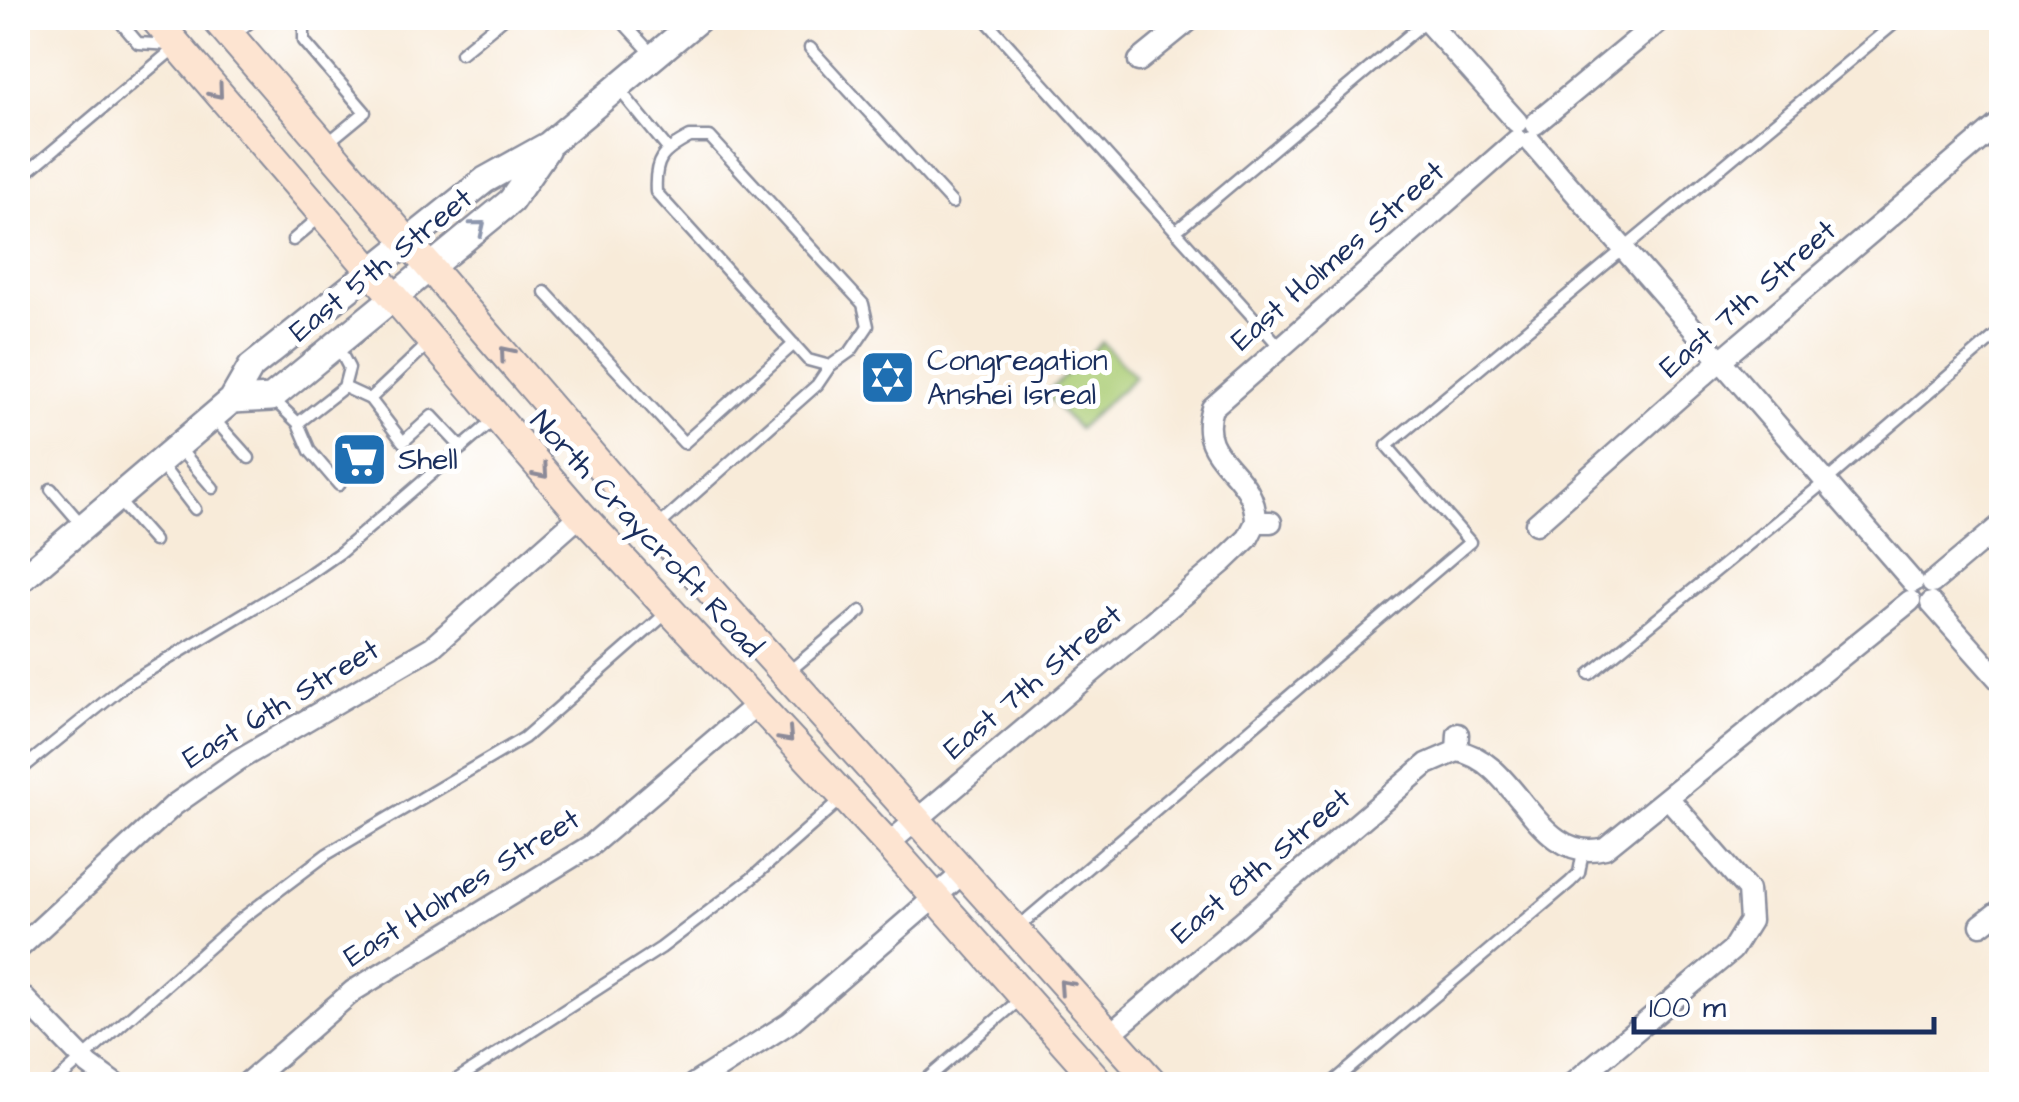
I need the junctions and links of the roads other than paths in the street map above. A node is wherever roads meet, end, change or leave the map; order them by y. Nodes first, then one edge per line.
1 (117, 18) edge
2 (154, 18) edge
3 (304, 18) edge
4 (504, 18) edge
5 (619, 18) edge
6 (700, 18) edge
7 (984, 18) edge
8 (1192, 18) edge
9 (1663, 18) edge
10 (1902, 18) edge
11 (1427, 19) edge
12 (230, 23) edge
13 (178, 46) junction
14 (810, 48) dead end
15 (461, 54) dead end
16 (654, 56) junction
17 (1139, 62) dead end
18 (617, 87) junction
19 (2002, 122) edge
20 (1525, 132) junction
21 (324, 146) junction
22 (548, 146) junction
23 (668, 149) junction
24 (18, 180) edge
25 (952, 204) dead end
26 (322, 215) junction
27 (1176, 231) junction
28 (293, 240) dead end
29 (408, 241) junction
30 (1623, 248) junction
31 (431, 266) junction
32 (370, 272) junction
33 (545, 292) dead end
34 (393, 298) junction
35 (2002, 330) edge
36 (430, 342) junction
37 (337, 344) junction
38 (794, 344) junction
39 (1280, 347) junction
40 (1721, 360) junction
41 (830, 366) junction
42 (344, 387) junction
43 (271, 398) junction
44 (370, 399) junction
45 (232, 400) junction
46 (212, 417) junction
47 (496, 418) junction
48 (298, 423) junction
49 (462, 448) junction
50 (168, 454) junction
51 (249, 458) dead end
52 (1826, 481) junction
53 (339, 485) dead end
54 (213, 488) dead end
55 (51, 489) dead end
56 (116, 498) junction
57 (194, 509) dead end
58 (580, 515) junction
59 (1263, 522) joint
60 (1536, 524) dead end
61 (2002, 524) edge
62 (83, 526) junction
63 (655, 528) junction
64 (154, 541) dead end
65 (18, 582) edge
66 (1921, 592) junction
67 (670, 610) junction
68 (861, 612) dead end
69 (1590, 674) dead end
70 (786, 675) junction
71 (2002, 683) edge
72 (757, 704) junction
73 (18, 772) edge
74 (844, 797) junction
75 (1669, 799) junction
76 (918, 820) junction
77 (888, 844) junction
78 (1579, 850) junction
79 (964, 872) junction
80 (934, 896) junction
81 (2002, 908) edge
82 (1981, 925) dead end
83 (1015, 930) junction
84 (18, 949) edge
85 (18, 992) edge
86 (1023, 996) junction
87 (1109, 1034) junction
88 (82, 1058) junction
89 (54, 1084) edge
90 (115, 1084) edge
91 (246, 1084) edge
92 (450, 1084) edge
93 (694, 1084) edge
94 (922, 1084) edge
95 (1102, 1084) edge
96 (1154, 1084) edge
97 (1331, 1084) edge
98 (1572, 1084) edge

1 - 13 lane
2 - 13 main road, North Craycroft Road
3 - 21 lane
4 - 15 lane
5 - 16 lane
6 - 16 street, East 5th Street
7 - 27 lane
8 - 17 street
9 - 20 street, East Holmes Street
10 - 30 lane
11 - 20 street
11 - 27 lane
12 - 21 main road, North Craycroft Road
13 - 24 lane
13 -> 26 main road, North Craycroft Road
14 - 25 lane
16 - 18 street, East 5th Street
18 - 22 street, East 5th Street
18 - 23 lane
19 - 40 street, East 7th Street
20 - 30 street
20 - 39 street, East Holmes Street
21 - 29 main road, North Craycroft Road
22 - 29 street, East 5th Street
31 -> 22 street, East 5th Street
23 - 38 lane
23 - 41 lane
26 - 28 lane
26 - 32 main road, North Craycroft Road
27 - 39 lane
29 - 31 main road, North Craycroft Road
29 - 32 street, East 5th Street
30 - 40 street
30 - 83 lane
31 - 34 street, East 5th Street
63 -> 31 main road, North Craycroft Road
32 - 34 main road, North Craycroft Road
32 - 45 street, East 5th Street
33 - 38 lane
34 - 36 main road, North Craycroft Road
34 - 37 street, East 5th Street
35 - 52 lane
36 - 44 lane
36 - 47 main road, North Craycroft Road
37 - 42 lane
37 - 43 street, East 5th Street
38 - 41 lane
39 - 59 street, East Holmes Street
40 - 52 street
40 - 60 street, East 7th Street
41 - 63 lane
42 - 44 lane
42 - 48 lane
43 - 45 street
43 - 48 lane
44 - 49 lane
45 - 46 street, East 5th Street
46 - 50 street, East 5th Street
46 - 51 lane
47 - 49 lane
47 -> 58 main road, North Craycroft Road
48 - 53 lane
49 - 73 lane
50 - 54 lane
50 - 56 street, East 5th Street
50 - 57 lane
52 - 66 street
52 - 69 lane
55 - 62 lane
56 - 62 street, East 5th Street
56 - 64 lane
58 - 67 main road, North Craycroft Road
58 - 84 street, East 6th Street
59 - 76 street, East 7th Street
61 - 66 street
62 - 65 street, East 5th Street
63 - 70 main road, North Craycroft Road
66 - 71 street
66 - 75 street
67 - 72 main road, North Craycroft Road
67 - 88 lane
68 - 70 lane
70 - 76 main road, North Craycroft Road
72 -> 74 main road, North Craycroft Road
72 - 91 street, East Holmes Street
74 - 77 main road, North Craycroft Road
74 - 92 lane
75 - 78 street
75 - 98 street
76 - 77 street, East 7th Street
76 - 79 main road, North Craycroft Road
77 - 80 main road, North Craycroft Road
78 - 87 street, East 8th Street
78 - 97 lane
79 - 80 street
79 - 83 main road, North Craycroft Road
80 - 86 main road, North Craycroft Road
80 - 93 street
81 - 82 street
87 -> 83 main road, North Craycroft Road
85 - 88 street
86 - 94 lane
86 - 95 main road, North Craycroft Road
87 - 96 main road, North Craycroft Road
88 - 89 lane
88 - 90 street

